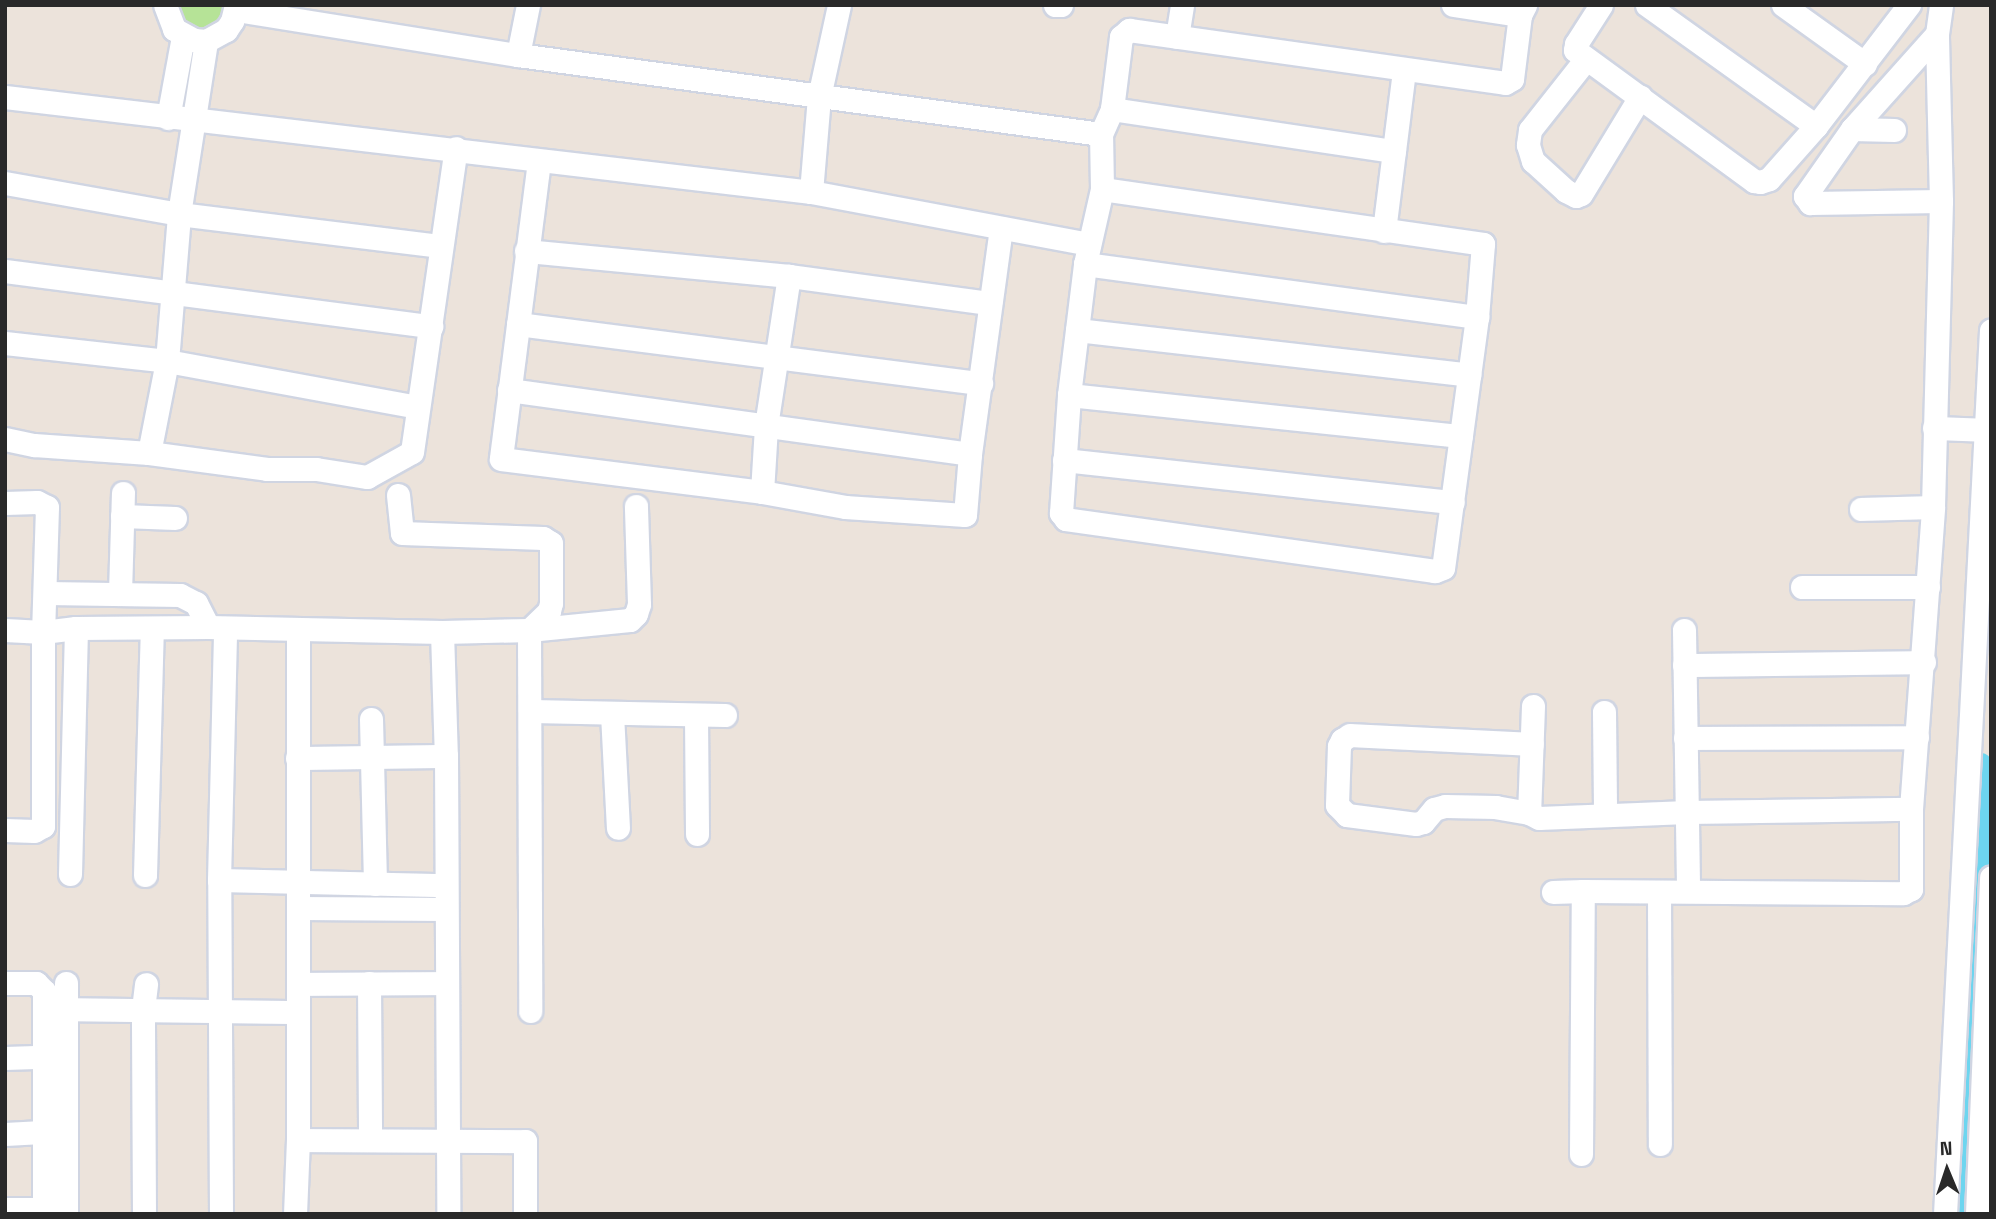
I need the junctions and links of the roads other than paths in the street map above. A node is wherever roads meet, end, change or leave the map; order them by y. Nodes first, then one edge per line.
1 (528, 5) edge
2 (838, 5) edge
3 (1055, 5) edge
4 (1061, 5) edge
5 (1182, 5) edge
6 (1453, 5) edge
7 (1601, 5) edge
8 (1647, 5) edge
9 (1783, 5) edge
10 (1909, 5) edge
11 (1941, 5) edge
12 (160, 6) edge
13 (236, 8) edge
14 (1522, 10) edge
15 (1937, 34) junction
16 (183, 36) junction
17 (1177, 37) junction
18 (206, 41) junction
19 (518, 55) junction
20 (1586, 59) junction
21 (1865, 64) junction
22 (1404, 70) junction
23 (5, 97) edge
24 (819, 97) junction
25 (1640, 97) junction
26 (1112, 109) junction
27 (168, 118) junction
28 (195, 121) junction
29 (1816, 126) junction
30 (1852, 129) junction
31 (1894, 130) dead end
32 (1101, 134) junction
33 (456, 148) junction
34 (1394, 151) junction
35 (539, 161) junction
36 (5, 183) edge
37 (1102, 189) junction
38 (811, 192) junction
39 (1941, 201) junction
40 (179, 214) junction
41 (1001, 228) junction
42 (1384, 231) junction
43 (441, 246) junction
44 (526, 251) junction
45 (1087, 254) junction
46 (5, 271) edge
47 (789, 276) junction
48 (171, 291) junction
49 (990, 303) junction
50 (1477, 317) junction
51 (518, 324) junction
52 (431, 326) junction
53 (1077, 330) junction
54 (1991, 330) edge
55 (5, 343) edge
56 (779, 356) junction
57 (167, 361) junction
58 (1469, 375) junction
59 (981, 383) junction
60 (509, 390) junction
61 (1069, 395) junction
62 (418, 407) junction
63 (766, 426) junction
64 (1934, 428) junction
65 (1989, 430) edge
66 (1461, 436) junction
67 (5, 439) edge
68 (34, 445) junction
69 (149, 453) junction
70 (970, 454) junction
71 (5, 456) edge
72 (1064, 460) junction
73 (762, 492) junction
74 (398, 495) dead end
75 (1452, 502) junction
76 (5, 503) edge
77 (636, 506) dead end
78 (1933, 508) junction
79 (1861, 509) dead end
80 (175, 518) dead end
81 (1802, 587) dead end
82 (1928, 587) junction
83 (46, 593) junction
84 (120, 593) junction
85 (76, 628) junction
86 (152, 628) junction
87 (217, 628) junction
88 (5, 630) edge
89 (298, 630) junction
90 (529, 630) junction
91 (1684, 630) dead end
92 (43, 632) junction
93 (442, 632) junction
94 (1924, 662) junction
95 (1684, 665) junction
96 (1533, 706) dead end
97 (531, 711) junction
98 (1604, 712) dead end
99 (612, 714) junction
100 (725, 715) dead end
101 (696, 716) junction
102 (371, 719) dead end
103 (1917, 737) junction
104 (1685, 738) junction
105 (1532, 744) junction
106 (446, 756) junction
107 (373, 757) junction
108 (297, 758) junction
109 (1911, 809) junction
110 (1687, 812) junction
111 (1529, 813) junction
112 (1605, 815) junction
113 (618, 828) dead end
114 (5, 830) edge
115 (697, 834) dead end
116 (70, 874) dead end
117 (145, 875) dead end
118 (1991, 877) edge
119 (219, 880) junction
120 (298, 882) junction
121 (375, 884) junction
122 (446, 886) junction
123 (1583, 891) junction
124 (1688, 891) junction
125 (1553, 892) dead end
126 (1659, 892) junction
127 (298, 908) junction
128 (446, 909) junction
129 (5, 983) edge
130 (66, 983) dead end
131 (446, 983) junction
132 (146, 984) dead end
133 (298, 984) junction
134 (369, 984) junction
135 (56, 1009) junction
136 (143, 1009) junction
137 (220, 1011) junction
138 (298, 1012) junction
139 (530, 1012) dead end
140 (43, 1057) junction
141 (5, 1058) edge
142 (42, 1132) junction
143 (5, 1134) edge
144 (298, 1140) junction
145 (370, 1140) junction
146 (447, 1141) junction
147 (1660, 1144) dead end
148 (1581, 1154) dead end
149 (5, 1209) edge
150 (51, 1212) edge
151 (144, 1214) edge
152 (221, 1214) edge
153 (295, 1214) edge
154 (448, 1214) edge
155 (525, 1214) edge
156 (1945, 1214) edge
157 (1977, 1214) edge

1 - 19 street
2 - 24 street
3 - 4 street
5 - 17 street
6 - 14 street
7 - 20 street
8 - 29 street
9 - 21 street
10 - 21 street
11 - 15 street
12 - 16 street
13 - 18 street
13 - 19 street
14 - 22 street
15 - 30 street
15 - 39 street
16 - 18 street
16 - 27 street
17 - 22 street
17 - 26 street
18 - 28 street
19 - 24 street
20 - 25 street
20 - 25 street
21 - 29 street
22 - 34 street
23 - 27 street
24 - 32 street
24 - 38 street
25 - 29 street
26 - 32 street
26 - 34 street
27 - 28 street
28 - 33 street
28 - 40 street
30 - 31 street
30 - 39 street
32 - 37 street
33 - 35 street
33 - 43 street
34 - 42 street
35 - 38 street
35 - 44 street
36 - 40 street
37 - 42 street
37 - 45 street
38 - 41 street
39 - 64 street
40 - 43 street
40 - 48 street
41 - 45 street
41 - 49 street
42 - 50 street
43 - 52 street
44 - 47 street
44 - 51 street
45 - 50 street
45 - 53 street
46 - 48 street
47 - 49 street
47 - 56 street
48 - 52 street
48 - 57 street
49 - 59 street
50 - 58 street
51 - 56 street
51 - 60 street
52 - 62 street
53 - 58 street
53 - 61 street
54 - 65 street
55 - 57 street
56 - 59 street
56 - 63 street
57 - 62 street
57 - 69 street
58 - 66 street
59 - 70 street
60 - 63 street
60 - 73 street
61 - 66 street
61 - 72 street
62 - 69 street
63 - 70 street
63 - 73 street
64 - 65 street
64 - 78 street
65 - 156 street
66 - 75 street
67 - 68 street
68 - 69 street
68 - 71 street
70 - 73 street
72 - 75 street
72 - 75 street
74 - 90 street
76 - 83 street
77 - 90 street
78 - 79 street
78 - 82 street
80 - 84 street
81 - 82 street
82 - 94 street
83 - 84 street
83 - 92 street
84 - 87 street
85 - 86 street
85 - 92 street
85 - 116 street
86 - 87 street
86 - 117 street
87 - 89 street
87 - 119 street
88 - 92 street
89 - 93 street
89 - 108 street
90 - 93 street
90 - 97 street
91 - 95 street
92 - 114 street
93 - 106 street
94 - 95 street
94 - 103 street
95 - 104 street
96 - 105 street
97 - 99 street
97 - 139 street
98 - 112 street
99 - 101 street
99 - 113 street
100 - 101 street
101 - 115 street
102 - 107 street
103 - 104 street
103 - 109 street
104 - 110 street
105 - 111 street
105 - 111 street
106 - 107 street
106 - 122 street
107 - 108 street
107 - 121 street
108 - 120 street
109 - 110 street
109 - 124 street
110 - 112 street
110 - 124 street
111 - 112 street
118 - 157 street
119 - 120 street
119 - 137 street
120 - 121 street
120 - 127 street
121 - 122 street
122 - 128 street
123 - 125 street
123 - 126 street
123 - 148 street
124 - 126 street
126 - 147 street
127 - 128 street
127 - 133 street
128 - 131 street
129 - 135 street
130 - 135 street
131 - 134 street
131 - 146 street
132 - 136 street
133 - 134 street
133 - 138 street
134 - 145 street
135 - 136 street
135 - 140 street
135 - 150 street
136 - 137 street
136 - 151 street
137 - 138 street
137 - 152 street
138 - 144 street
140 - 141 street
140 - 142 street
142 - 143 street
142 - 150 street
144 - 145 street
144 - 153 street
145 - 146 street
146 - 154 street
146 - 155 street
149 - 150 street

